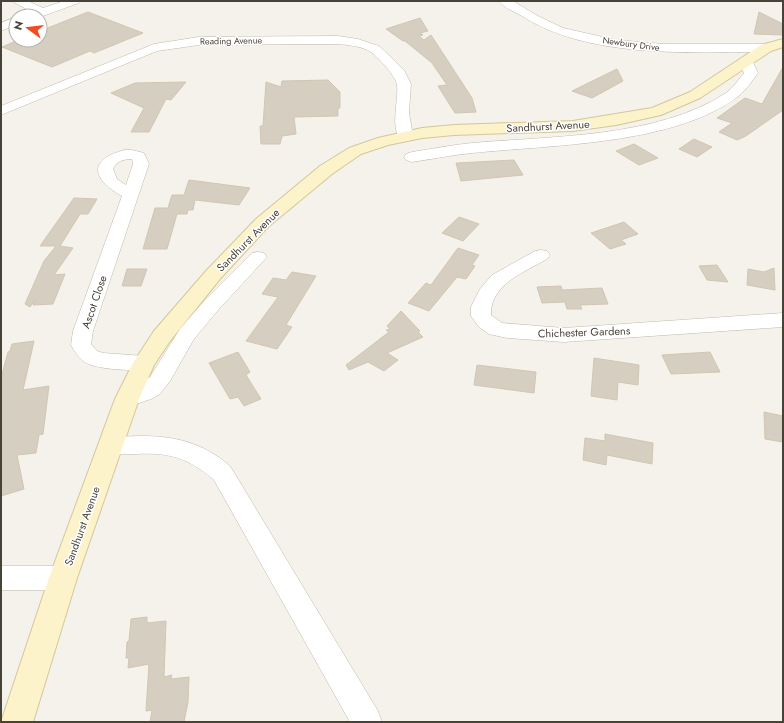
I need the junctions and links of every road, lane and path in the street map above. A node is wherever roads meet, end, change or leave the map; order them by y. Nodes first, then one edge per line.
1 (75, 1) edge
2 (505, 1) edge
3 (31, 7) edge
4 (775, 46) edge
5 (746, 61) junction
6 (1, 111) edge
7 (405, 136) junction
8 (412, 158) dead end
9 (131, 194) dead end
10 (541, 255) dead end
11 (258, 257) dead end
12 (783, 320) edge
13 (144, 364) junction
14 (127, 400) junction
15 (110, 446) junction
16 (1, 578) edge
17 (63, 578) junction
18 (17, 722) edge
19 (367, 722) edge

1 - 3 street
2 - 4 street, Newbury Drive
4 - 5 street, Sandhurst Avenue
5 - 7 street, Sandhurst Avenue
5 - 8 street
6 - 7 street, Reading Avenue
7 - 13 street, Sandhurst Avenue
9 - 13 street, Ascot Close
10 - 12 street, Chichester Gardens
11 - 14 street
13 - 14 street, Sandhurst Avenue
14 - 15 street, Sandhurst Avenue
15 - 17 street, Sandhurst Avenue
15 - 19 street
16 - 17 street
17 - 18 street, Sandhurst Avenue

